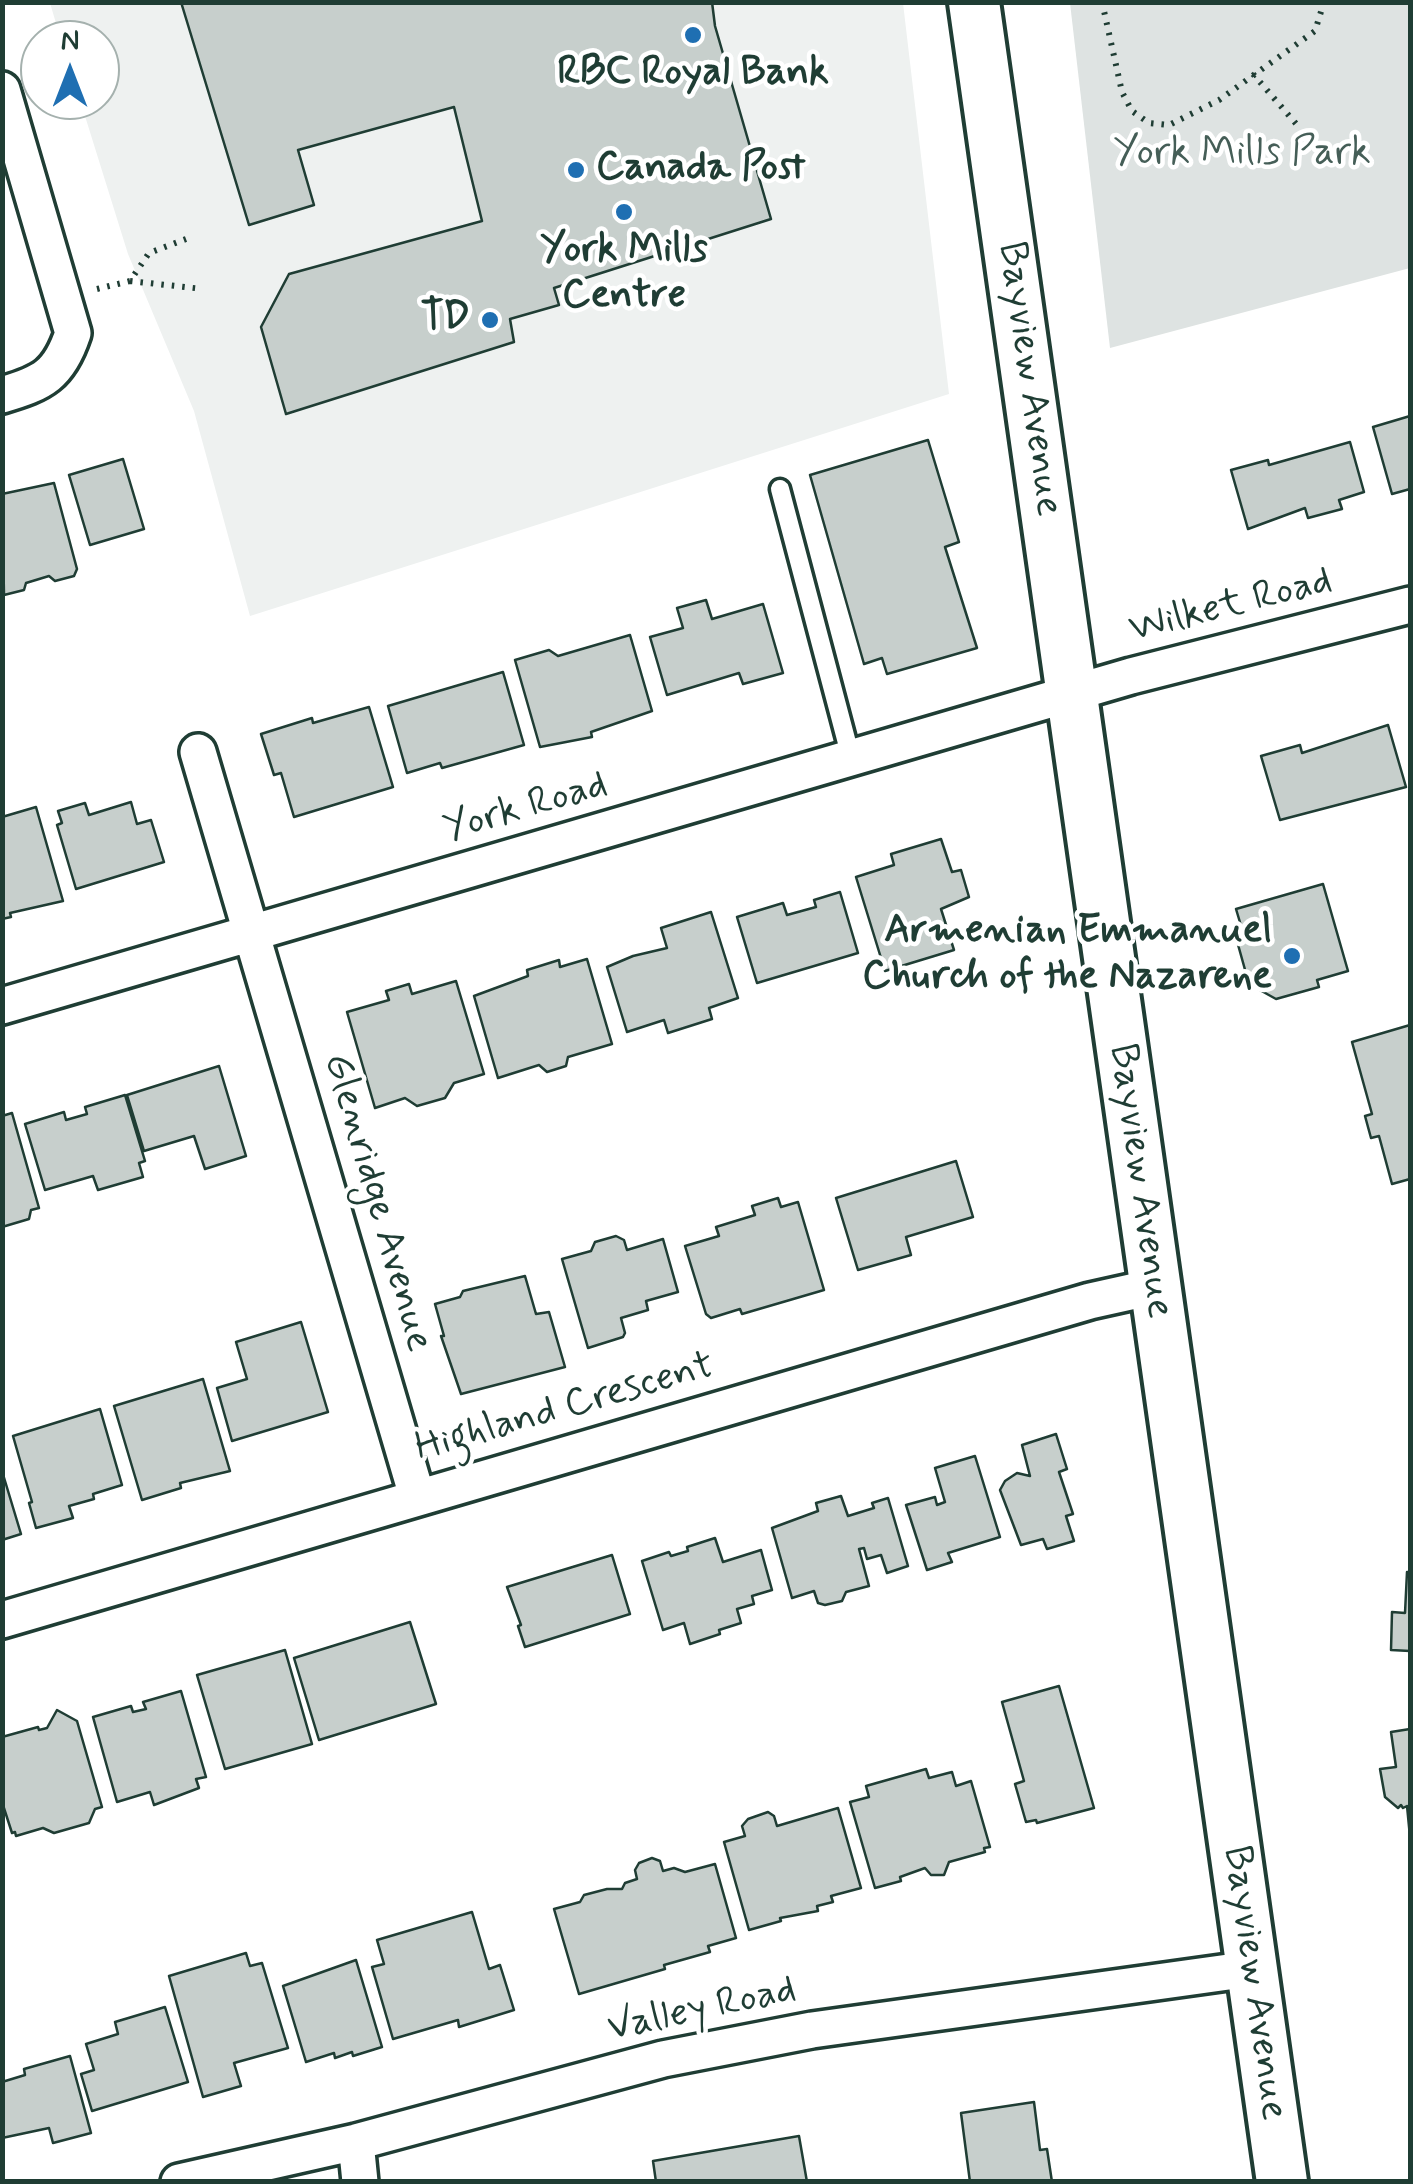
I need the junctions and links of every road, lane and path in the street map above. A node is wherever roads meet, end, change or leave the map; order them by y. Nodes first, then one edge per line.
1 (974, 2) edge
2 (1102, 2) edge
3 (1324, 2) edge
4 (1252, 74) junction
5 (2, 90) edge
6 (1298, 126) dead end
7 (186, 238) dead end
8 (130, 281) junction
9 (97, 288) dead end
10 (202, 288) dead end
11 (2, 395) edge
12 (780, 488) dead end
13 (1410, 604) edge
14 (1074, 693) junction
15 (198, 752) dead end
16 (851, 758) junction
17 (252, 933) junction
18 (2, 1006) edge
19 (1153, 1287) junction
20 (418, 1496) junction
21 (2, 1620) edge
22 (1250, 1968) junction
23 (356, 2142) junction
24 (180, 2182) edge
25 (360, 2182) edge
26 (1282, 2182) edge

1 - 14 main road, Bayview Avenue
2 - 4 path
3 - 4 path
4 - 6 path
5 - 11 street
7 - 8 path
8 - 9 path
8 - 10 path
12 - 16 lane
13 - 14 street, Wilket Road
14 - 16 street, York Road
14 - 19 main road, Bayview Avenue
15 - 17 street, Glenridge Avenue
16 - 17 street, York Road
17 - 18 street, York Road
17 - 20 street, Glenridge Avenue
19 - 20 street, Highland Crescent
19 - 22 main road, Bayview Avenue
20 - 21 street, Highland Crescent
22 - 23 street, Valley Road
22 - 26 main road, Bayview Avenue
23 - 24 street, Valley Road
23 - 25 street

